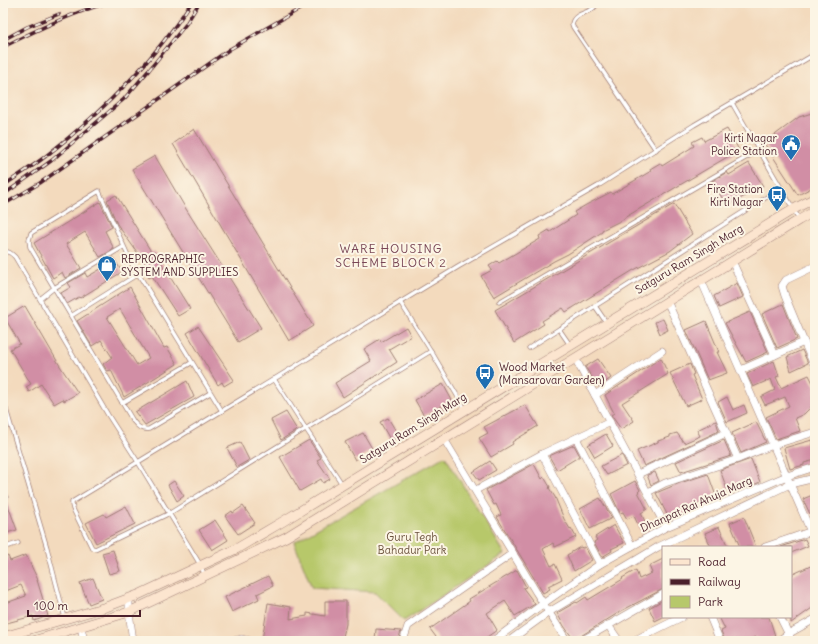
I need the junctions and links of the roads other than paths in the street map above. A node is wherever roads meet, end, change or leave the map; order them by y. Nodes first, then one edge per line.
1 (597, 3) edge
2 (815, 54) edge
3 (732, 103) junction
4 (656, 150) junction
5 (759, 150) junction
6 (781, 188) junction
7 (815, 198) edge
8 (794, 209) junction
9 (815, 211) edge
10 (799, 220) junction
11 (123, 247) junction
12 (3, 252) edge
13 (732, 261) junction
14 (815, 266) edge
15 (138, 274) junction
16 (702, 280) junction
17 (54, 288) junction
18 (40, 299) junction
19 (667, 301) junction
20 (400, 302) junction
21 (499, 302) dead end
22 (595, 306) junction
23 (71, 316) junction
24 (607, 323) junction
25 (559, 329) junction
26 (804, 342) junction
27 (571, 345) junction
28 (529, 348) dead end
29 (662, 351) dead end
30 (431, 352) junction
31 (775, 355) junction
32 (574, 358) junction
33 (191, 363) junction
34 (815, 367) edge
35 (741, 370) junction
36 (274, 379) junction
37 (210, 393) junction
38 (595, 395) junction
39 (3, 400) edge
40 (122, 403) junction
41 (466, 410) junction
42 (222, 411) junction
43 (610, 422) junction
44 (306, 429) junction
45 (815, 432) edge
46 (726, 433) junction
47 (576, 438) junction
48 (444, 439) junction
49 (773, 445) junction
50 (542, 454) junction
51 (738, 460) junction
52 (138, 462) junction
53 (815, 467) edge
54 (638, 474) junction
55 (787, 476) junction
56 (815, 478) edge
57 (790, 484) junction
58 (343, 485) junction
59 (476, 490) junction
60 (648, 492) junction
61 (170, 513) junction
62 (666, 527) junction
63 (813, 530) edge
64 (815, 541) edge
65 (18, 543) dead end
66 (632, 546) junction
67 (768, 546) edge
68 (3, 548) edge
69 (513, 553) junction
70 (600, 564) junction
71 (201, 566) junction
72 (205, 576) junction
73 (662, 595) edge
74 (129, 598) junction
75 (544, 603) junction
76 (129, 612) junction
77 (549, 612) junction
78 (680, 618) edge
79 (710, 618) edge
80 (780, 618) edge
81 (66, 619) junction
82 (814, 622) edge
83 (608, 625) junction
84 (81, 627) junction
85 (788, 634) junction
86 (643, 636) junction
87 (3, 637) edge
88 (33, 641) edge
89 (84, 641) edge
90 (133, 641) edge
91 (234, 641) edge
92 (250, 641) edge
93 (403, 641) edge
94 (493, 641) edge
95 (509, 641) edge
96 (567, 641) edge
97 (581, 641) edge
98 (619, 641) edge
99 (633, 641) edge
100 (650, 641) edge
101 (720, 641) edge
102 (778, 641) edge
103 (792, 641) edge

1 - 4 lane
2 - 3 lane
3 - 4 lane
3 - 5 lane
4 - 20 lane
5 - 6 lane
5 - 21 lane
6 - 8 lane
6 - 22 lane
7 - 8 main road, Satguru Ram Singh Marg
8 - 10 lane
8 - 24 main road, Satguru Ram Singh Marg
9 - 10 main road
10 - 13 main road
11 - 15 lane
11 - 17 lane
11 - 17 lane
12 - 18 lane
13 - 16 main road
13 - 31 street
14 - 26 street
15 - 23 lane
15 - 33 lane
16 - 19 main road
16 - 35 street
17 - 18 lane
17 - 23 lane
18 - 52 lane
19 - 32 main road
19 - 46 street
20 - 30 lane
20 - 36 lane
22 - 24 lane
22 - 25 lane
23 - 40 lane
24 - 27 main road, Satguru Ram Singh Marg
25 - 27 lane
25 - 28 lane
26 - 31 street
26 - 34 street
27 - 41 main road, Satguru Ram Singh Marg
29 - 38 street
30 - 41 lane
30 - 44 lane
31 - 35 street
32 - 38 street
32 - 48 main road
33 - 37 lane
33 - 40 lane
35 - 49 street
36 - 42 lane
36 - 44 lane
37 - 40 lane
37 - 42 lane
38 - 43 street
39 - 81 lane
41 - 58 main road, Satguru Ram Singh Marg
42 - 52 lane
43 - 47 street
43 - 54 street
44 - 58 lane
44 - 61 lane
45 - 49 street
46 - 51 street
46 - 54 street
47 - 50 street
47 - 66 street
48 - 59 street
48 - 72 main road
49 - 51 street
49 - 55 street
50 - 59 street
50 - 70 street
51 - 60 street
52 - 61 lane
52 - 61 lane
53 - 55 street, Dhanpat Rai Ahuja Marg
54 - 60 street
55 - 57 street
55 - 62 street, Dhanpat Rai Ahuja Marg
56 - 57 street, Dhanpat Rai Ahuja Marg
57 - 63 street
57 - 77 street, Dhanpat Rai Ahuja Marg
58 - 71 main road, Satguru Ram Singh Marg
59 - 69 street
60 - 62 street
61 - 71 lane
62 - 66 street, Dhanpat Rai Ahuja Marg
63 - 64 street
63 - 67 street
65 - 68 lane
66 - 70 street, Dhanpat Rai Ahuja Marg
69 - 75 street
69 - 93 street
70 - 75 street, Dhanpat Rai Ahuja Marg
71 - 72 lane
71 - 74 main road, Satguru Ram Singh Marg
72 - 76 main road
73 - 83 street
74 - 76 street
74 - 81 main road, Satguru Ram Singh Marg
75 - 77 street
75 - 94 street, Dhanpat Rai Ahuja Marg
76 - 84 main road
76 - 90 street
77 - 95 street, Dhanpat Rai Ahuja Marg
77 - 96 street
78 - 86 street
79 - 101 street
80 - 85 street
81 - 87 main road, Satguru Ram Singh Marg
82 - 85 street
83 - 97 street
83 - 98 street
84 - 88 main road
84 - 89 street
85 - 102 street
85 - 103 street
86 - 99 street
86 - 100 street
91 - 92 street

